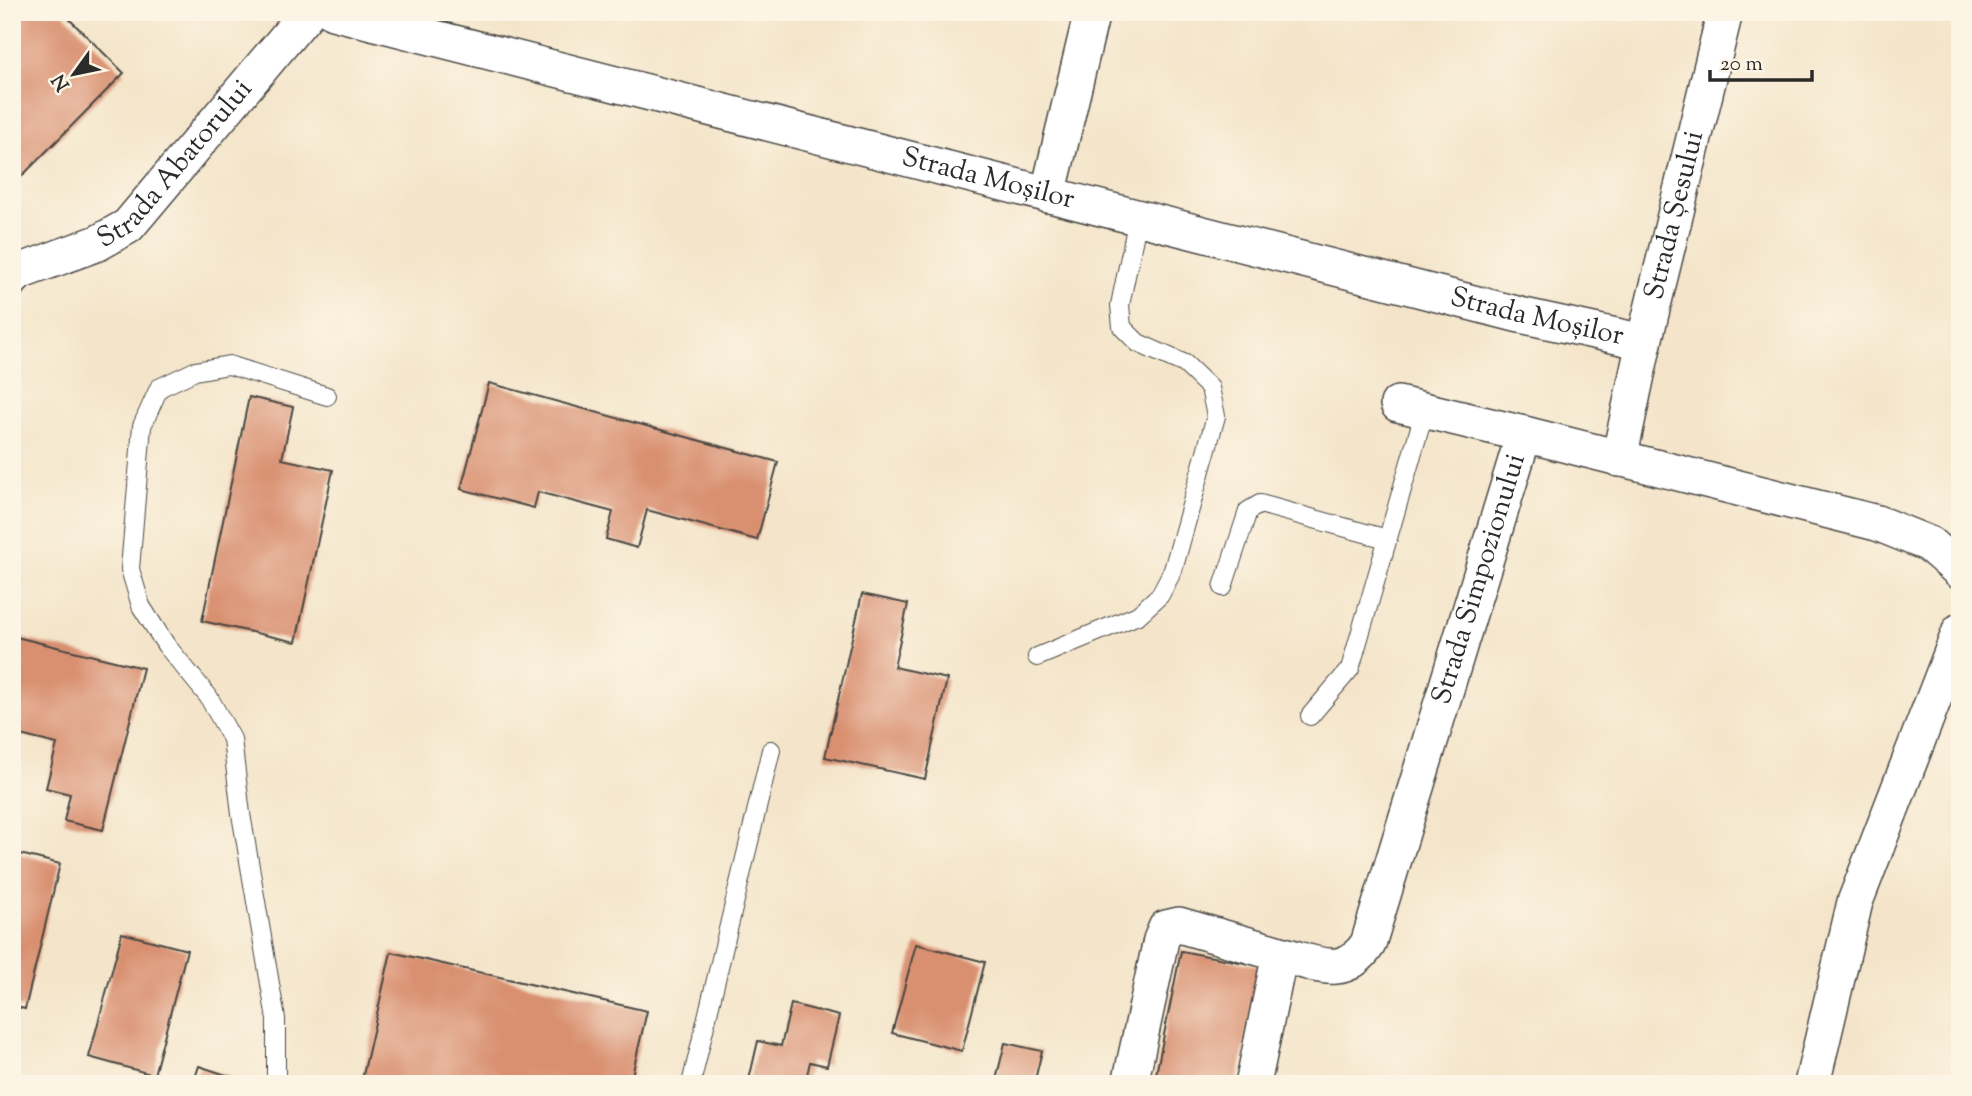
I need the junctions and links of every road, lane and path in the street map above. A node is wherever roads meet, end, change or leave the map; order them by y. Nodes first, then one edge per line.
1 (308, 12) edge
2 (333, 12) edge
3 (1092, 12) edge
4 (1725, 12) edge
5 (1048, 195) junction
6 (1138, 218) junction
7 (12, 279) edge
8 (1644, 342) junction
9 (327, 396) dead end
10 (1411, 407) joint
11 (1524, 434) junction
12 (1619, 459) junction
13 (1387, 539) junction
14 (1960, 572) edge
15 (1223, 587) dead end
16 (1960, 631) edge
17 (1037, 657) dead end
18 (1310, 716) dead end
19 (771, 750) dead end
20 (1280, 954) junction
21 (276, 1084) edge
22 (691, 1084) edge
23 (1130, 1084) edge
24 (1253, 1084) edge
25 (1812, 1084) edge

1 - 7 street, Strada Abatorului
2 - 5 street, Strada Moșilor
3 - 5 street
4 - 8 street, Strada Șesului
5 - 6 street, Strada Moșilor
6 - 8 street, Strada Moșilor
6 - 17 lane
8 - 12 street, Strada Șesului
9 - 21 lane
10 - 11 street
10 - 13 lane
11 - 12 street, Strada Simpozionului
11 - 20 street, Strada Simpozionului
12 - 14 street, Strada Simpozionului
13 - 15 lane
13 - 18 lane
16 - 25 street
19 - 22 lane
20 - 23 street, Strada Simpozionului
20 - 24 street

